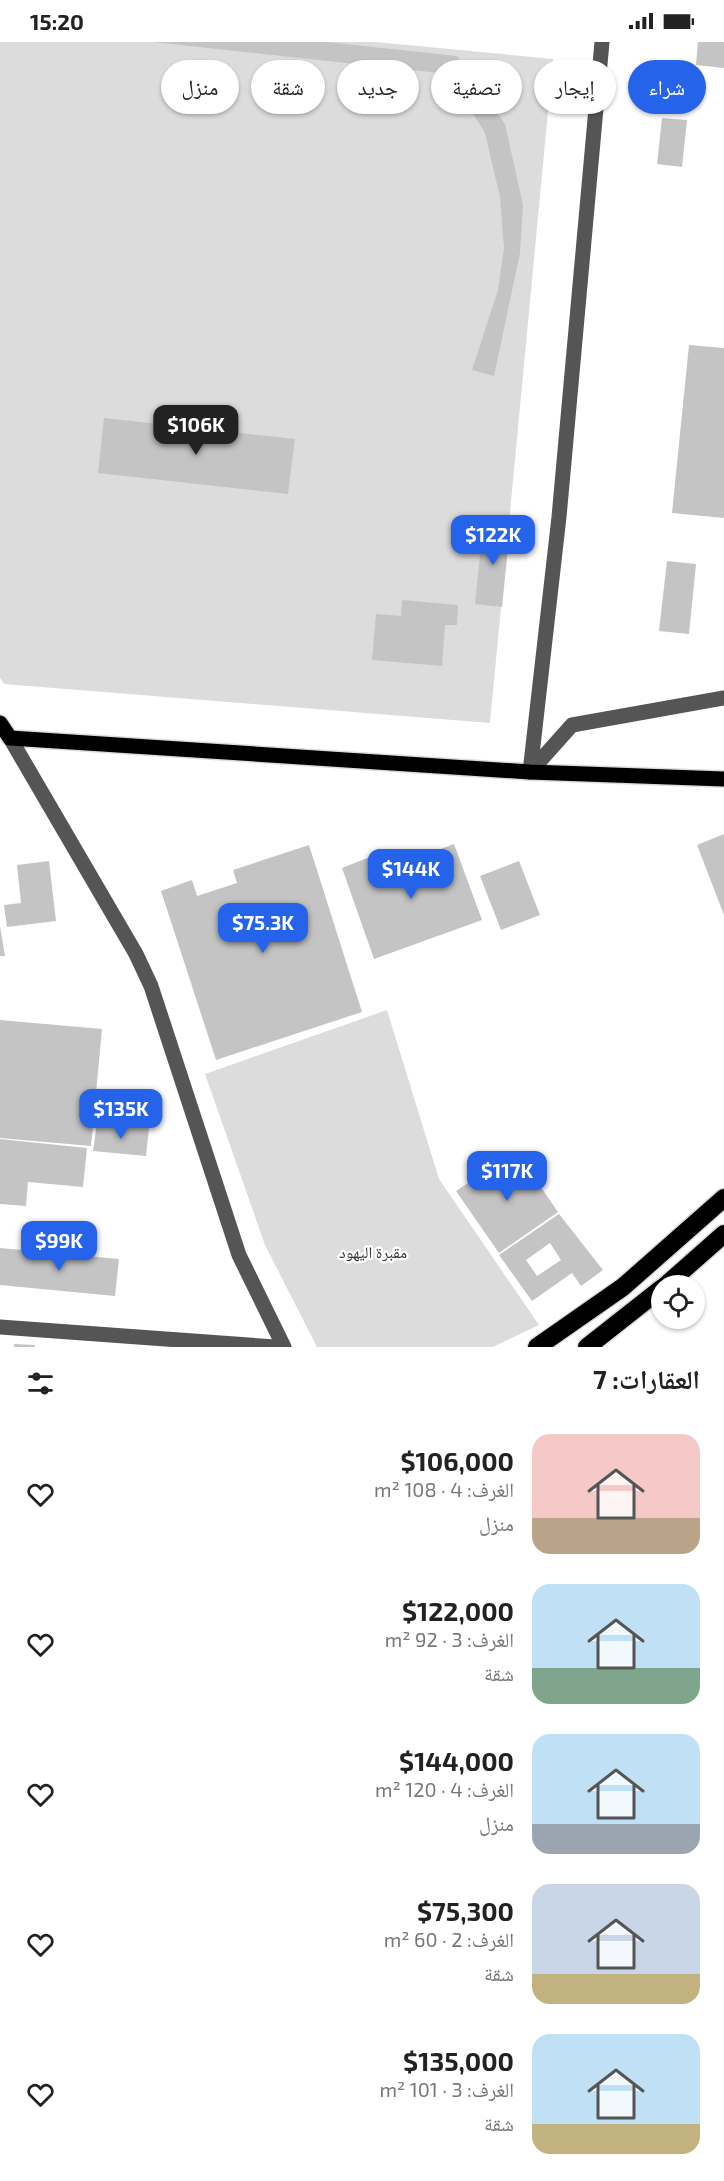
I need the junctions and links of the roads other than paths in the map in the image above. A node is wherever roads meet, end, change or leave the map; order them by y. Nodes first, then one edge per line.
1 (602, 42) edge
2 (724, 698) edge
3 (0, 723) edge
4 (10, 738) junction
5 (530, 772) junction
6 (724, 779) edge
7 (724, 1198) edge
8 (724, 1234) edge
9 (677, 1275) edge
10 (651, 1297) edge
11 (0, 1327) edge
12 (234, 1346) edge
13 (275, 1347) edge
14 (284, 1347) edge
15 (537, 1347) edge
16 (587, 1347) edge

1 - 5 street
2 - 5 street
3 - 4 main road
4 - 5 main road
4 - 14 street
5 - 6 main road
7 - 15 highway
8 - 9 highway
10 - 16 highway
11 - 12 street
12 - 13 street

